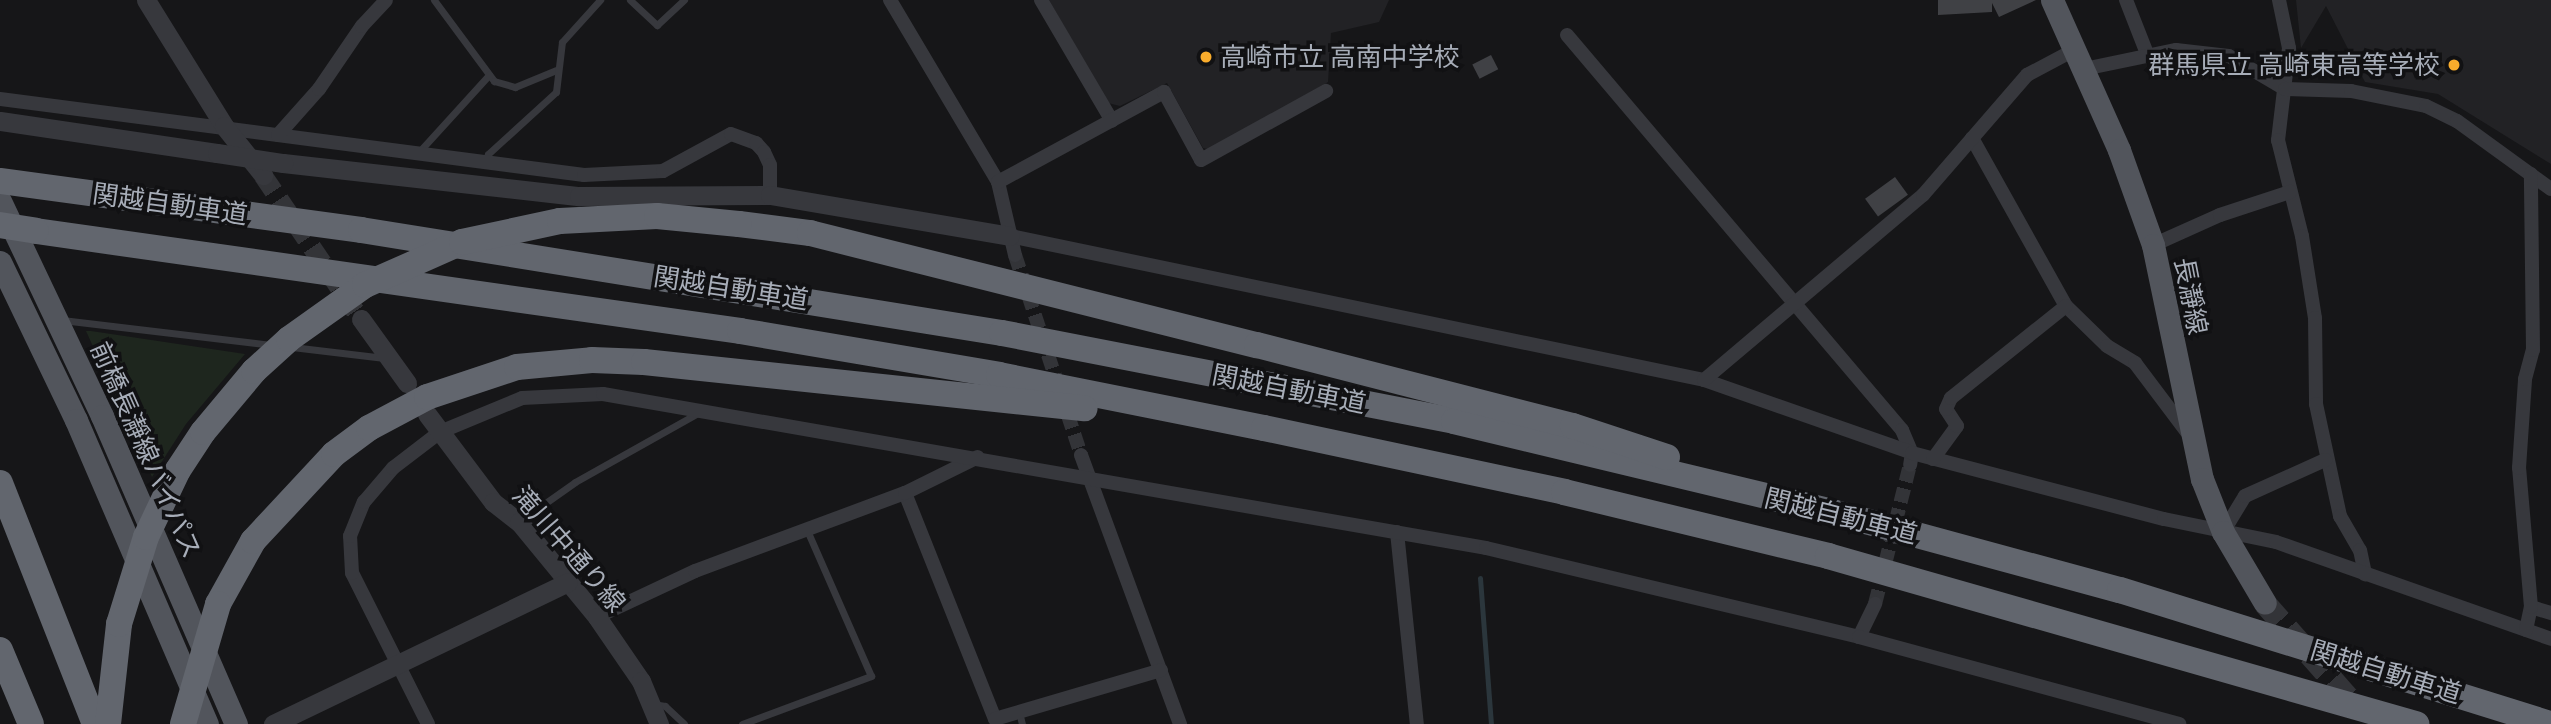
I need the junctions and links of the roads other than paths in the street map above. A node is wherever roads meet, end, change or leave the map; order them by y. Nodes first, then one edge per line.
1 (146, 0) edge
2 (386, 0) edge
3 (434, 0) edge
4 (600, 0) edge
5 (630, 0) edge
6 (684, 0) edge
7 (890, 0) edge
8 (1041, 0) edge
9 (2052, 0) edge
10 (2126, 0) edge
11 (2279, 0) edge
12 (1567, 35) dead end
13 (2148, 56) junction
14 (2079, 60) junction
15 (556, 70) junction
16 (489, 75) junction
17 (2285, 89) junction
18 (1326, 91) dead end
19 (0, 99) edge
20 (0, 121) edge
21 (1112, 121) junction
22 (224, 126) junction
23 (278, 135) junction
24 (1972, 138) junction
25 (416, 156) junction
26 (486, 164) junction
27 (2531, 174) junction
28 (263, 175) tunnel mouth
29 (998, 182) junction
30 (4, 188) edge
31 (2551, 189) edge
32 (2290, 192) junction
33 (770, 195) junction
34 (0, 225) edge
35 (1012, 245) junction
36 (2153, 245) junction
37 (0, 262) edge
38 (1793, 301) junction
39 (2066, 306) junction
40 (56, 319) junction
41 (362, 319) tunnel mouth
42 (388, 358) junction
43 (1704, 380) junction
44 (407, 383) dead end
45 (705, 409) junction
46 (428, 414) dead end
47 (1264, 428) junction
48 (440, 432) junction
49 (2191, 437) junction
50 (1081, 455) tunnel mouth
51 (978, 457) junction
52 (1911, 459) junction
53 (1933, 459) junction
54 (2325, 460) junction
55 (1087, 475) junction
56 (0, 483) edge
57 (905, 493) junction
58 (1832, 512) junction
59 (519, 522) junction
60 (807, 530) junction
61 (1397, 532) junction
62 (2223, 532) junction
63 (2365, 574) junction
64 (568, 582) junction
65 (2265, 603) tunnel mouth
66 (1875, 604) tunnel mouth
67 (2531, 607) junction
68 (2551, 612) edge
69 (597, 617) junction
70 (2526, 630) junction
71 (1859, 637) junction
72 (2551, 639) edge
73 (0, 650) edge
74 (399, 665) junction
75 (1161, 670) junction
76 (653, 704) junction
77 (1021, 718) edge
78 (32, 724) edge
79 (94, 724) edge
80 (108, 724) edge
81 (183, 724) edge
82 (207, 724) edge
83 (236, 724) edge
84 (273, 724) edge
85 (428, 724) edge
86 (660, 724) edge
87 (684, 724) edge
88 (742, 724) edge
89 (1180, 724) edge
90 (1416, 724) edge
91 (2179, 724) edge
92 (2416, 724) edge
93 (2550, 724) edge

1 - 22 street
2 - 23 street
3 - 16 lane
4 - 15 lane
5 - 6 lane
7 - 29 street
8 - 21 street
9 - 14 main road, 長瀞線
10 - 13 street
11 - 17 street
12 - 38 street
13 - 14 street
13 - 17 street
14 - 24 street
14 - 36 main road, 長瀞線
15 - 16 lane
15 - 26 lane
16 - 25 lane
17 - 27 street
17 - 32 street
18 - 21 street
19 - 22 street
20 - 33 street, bridge
21 - 29 street
22 - 23 street
22 - 28 street
23 - 25 street
24 - 38 street
24 - 39 street
25 - 26 street
26 - 33 street
27 - 31 street
27 - 67 street
29 - 35 street
30 - 40 main road, 前橋長瀞線バイパス
30 - 58 highway, 関越自動車道
32 - 36 street
32 - 54 street
33 - 35 street
34 - 47 highway, 関越自動車道, bridge
35 - 43 street
36 - 49 main road, 長瀞線
37 - 82 main road, 前橋長瀞線バイパス
38 - 43 street
38 - 52 street
39 - 49 street
39 - 53 street
40 - 42 lane
40 - 83 main road, 前橋長瀞線バイパス
41 - 42 street
42 - 44 street
43 - 52 street
45 - 48 street
45 - 51 street
45 - 59 lane
46 - 48 street, 滝川中通り線
47 - 81 highway, bridge
47 - 92 highway, 関越自動車道
48 - 59 street, 滝川中通り線
48 - 74 street
49 - 62 main road, 長瀞線
50 - 55 street
51 - 55 street
51 - 57 street
52 - 53 street
53 - 62 street
54 - 62 street
54 - 63 street
55 - 61 street
55 - 75 street
56 - 79 highway
57 - 60 street
57 - 77 street
58 - 80 highway, bridge
58 - 93 highway, 関越自動車道
59 - 64 street, 滝川中通り線
60 - 69 street
60 - 88 lane
61 - 71 street
61 - 90 street
62 - 63 street
62 - 65 main road, 長瀞線
63 - 70 street
64 - 69 street, 滝川中通り線
64 - 74 street
66 - 71 street
67 - 68 street
67 - 70 street
69 - 76 street, 滝川中通り線
70 - 72 street
71 - 91 street
73 - 78 highway
74 - 84 street
74 - 85 street
75 - 77 street
75 - 89 street
76 - 86 street, 滝川中通り線
76 - 87 lane

